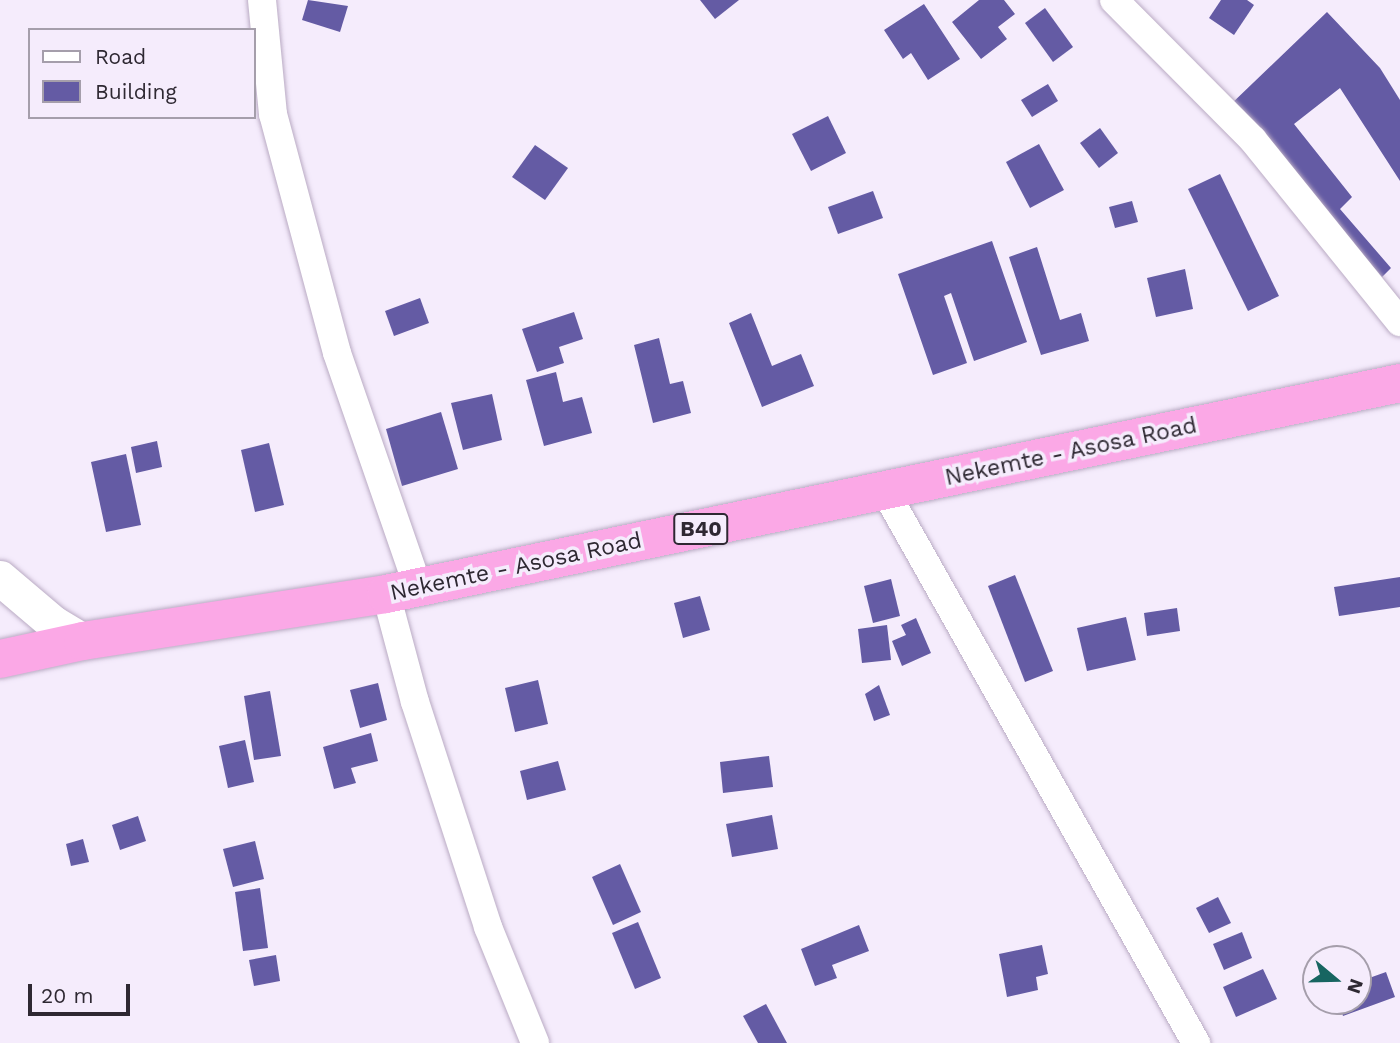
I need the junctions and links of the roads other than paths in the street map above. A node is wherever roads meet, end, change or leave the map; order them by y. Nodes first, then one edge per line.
1 (262, 0) edge
2 (1114, 0) edge
3 (1400, 322) edge
4 (1400, 383) edge
5 (885, 491) junction
6 (0, 578) edge
7 (402, 590) junction
8 (83, 641) junction
9 (0, 659) edge
10 (536, 1043) edge
11 (1196, 1043) edge

1 - 7 street
2 - 3 street
4 - 5 highway, Nekemte - Asosa Road / B40
5 - 7 highway, Nekemte - Asosa Road / B40
5 - 11 street
6 - 8 street
7 - 8 highway, Nekemte - Asosa Road / B40
7 - 10 street
8 - 9 highway, Nekemte - Asosa Road / B40

